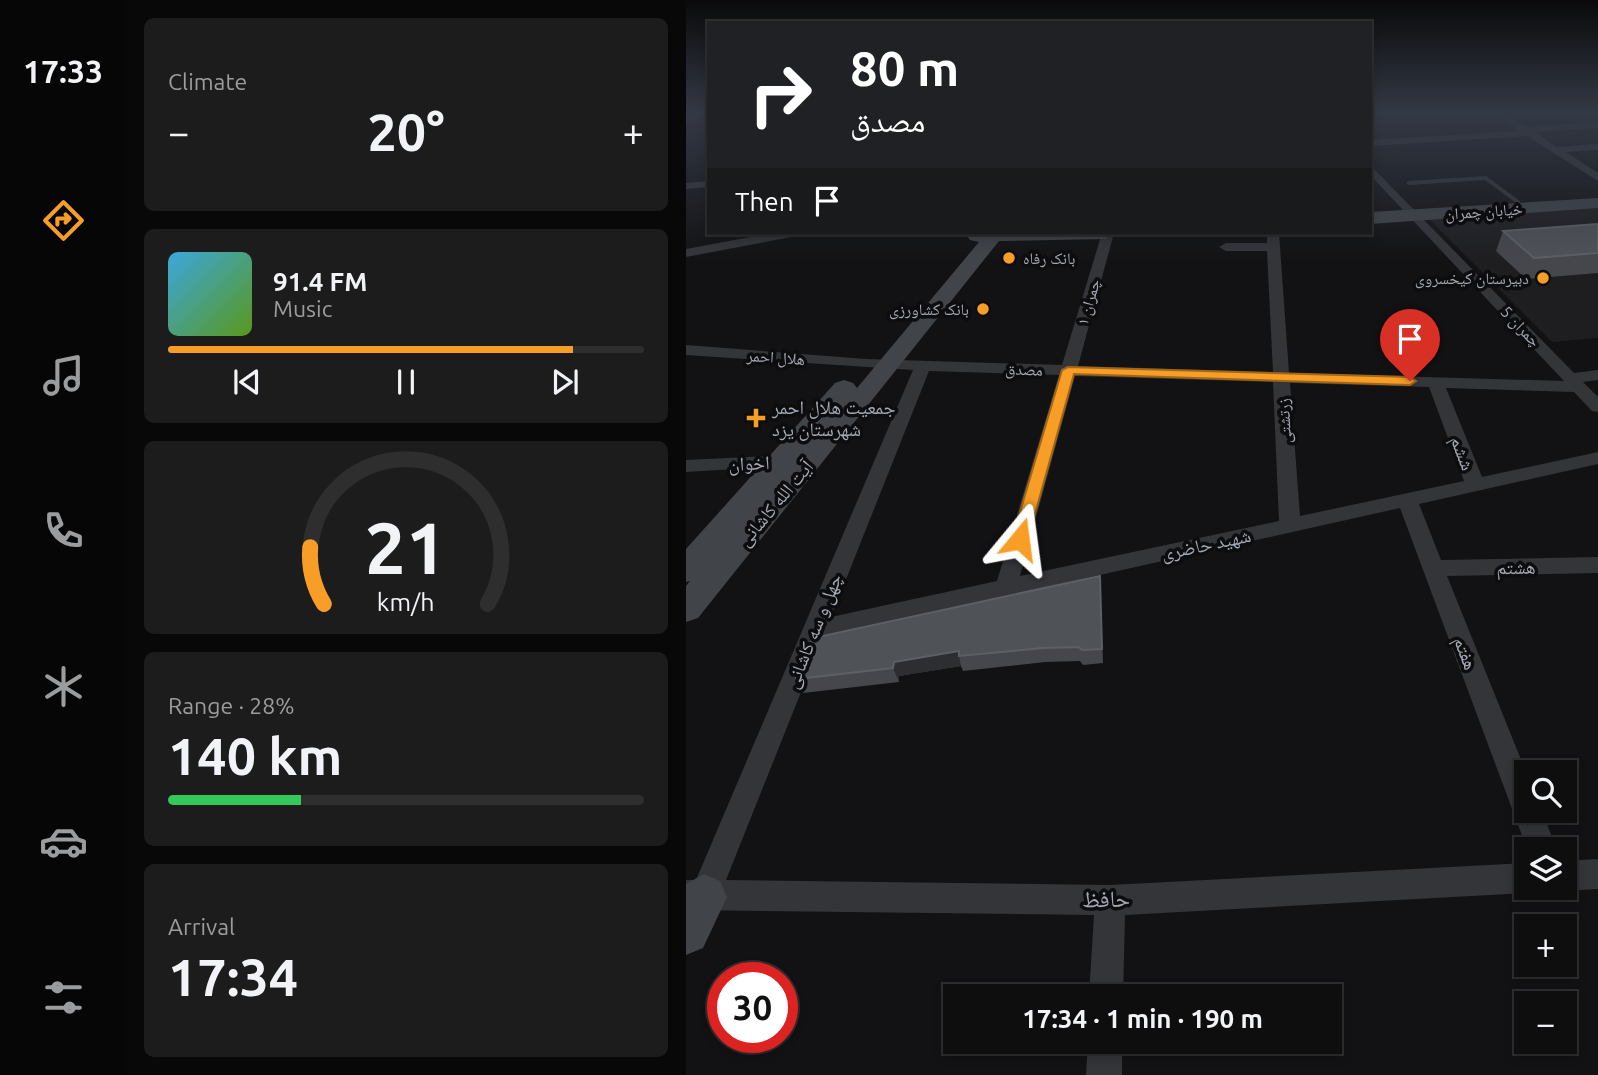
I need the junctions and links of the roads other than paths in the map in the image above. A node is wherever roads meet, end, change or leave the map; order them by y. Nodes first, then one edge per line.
1 (1574, 162) edge
2 (1372, 170) edge
3 (1598, 178) edge
4 (706, 182) edge
5 (1409, 183) dead end
6 (686, 186) edge
7 (1598, 197) edge
8 (1518, 202) junction
9 (1598, 204) edge
10 (1372, 211) edge
11 (1412, 212) junction
12 (1372, 218) edge
13 (780, 235) edge
14 (1053, 235) edge
15 (1105, 235) edge
16 (984, 237) edge
17 (1273, 240) edge
18 (1226, 247) dead end
19 (686, 253) edge
20 (686, 350) edge
21 (878, 364) junction
22 (923, 366) junction
23 (1068, 370) junction
24 (1598, 375) edge
25 (1281, 377) junction
26 (1435, 382) junction
27 (1575, 382) junction
28 (1598, 407) edge
29 (1598, 458) edge
30 (811, 461) junction
31 (779, 462) junction
32 (686, 466) edge
33 (1475, 484) junction
34 (1407, 500) junction
35 (1290, 525) junction
36 (726, 560) junction
37 (689, 563) edge
38 (1598, 565) edge
39 (1433, 568) junction
40 (1006, 588) junction
41 (686, 609) edge
42 (814, 630) junction
43 (1514, 775) edge
44 (1514, 879) edge
45 (1110, 900) junction
46 (692, 908) edge
47 (1106, 984) edge
48 (1105, 1054) edge
49 (1104, 1075) edge

1 - 3 street
2 - 11 street, چمران 5
4 - 6 street
5 - 8 lane
7 - 8 main road, خیابان چمران
8 - 11 main road, خیابان چمران
9 - 11 main road, خیابان چمران
10 - 11 main road, خیابان چمران
11 - 12 main road, خیابان چمران
11 - 27 street, چمران 5
13 - 19 street
14 - 16 main road
15 - 23 street, چمران ۱
16 - 21 main road, آیت الله کاشانی
17 - 18 street
17 - 25 street, زرتشتی
20 - 21 street, هلال احمر
21 - 22 street, مصدق
21 - 30 main road, آیت الله کاشانی
21 - 31 main road, آیت الله کاشانی
22 - 23 street, مصدق
22 - 42 street, چهل و سه کاشانی
23 - 25 street, مصدق
23 - 40 street, چمران ۱
24 - 27 street, مصدق
25 - 26 street, مصدق
25 - 35 street, زرتشتی
26 - 27 street, مصدق
26 - 33 street, ششم
27 - 28 street, چمران 5
29 - 33 street, شهید حاضری
30 - 31 street, اخوان
30 - 36 main road, آیت الله کاشانی
31 - 32 street, اخوان
31 - 37 main road, آیت الله کاشانی
33 - 34 street, شهید حاضری
34 - 35 street, شهید حاضری
34 - 39 street, هفتم
35 - 40 street, شهید حاضری
36 - 37 street
36 - 41 main road, آیت الله کاشانی
38 - 39 street, هشتم
39 - 43 street, هفتم
40 - 42 street, شهید حاضری
42 - 46 street, چهل و سه کاشانی
44 - 45 street, حافظ
45 - 46 street, حافظ
45 - 47 street
48 - 49 street

